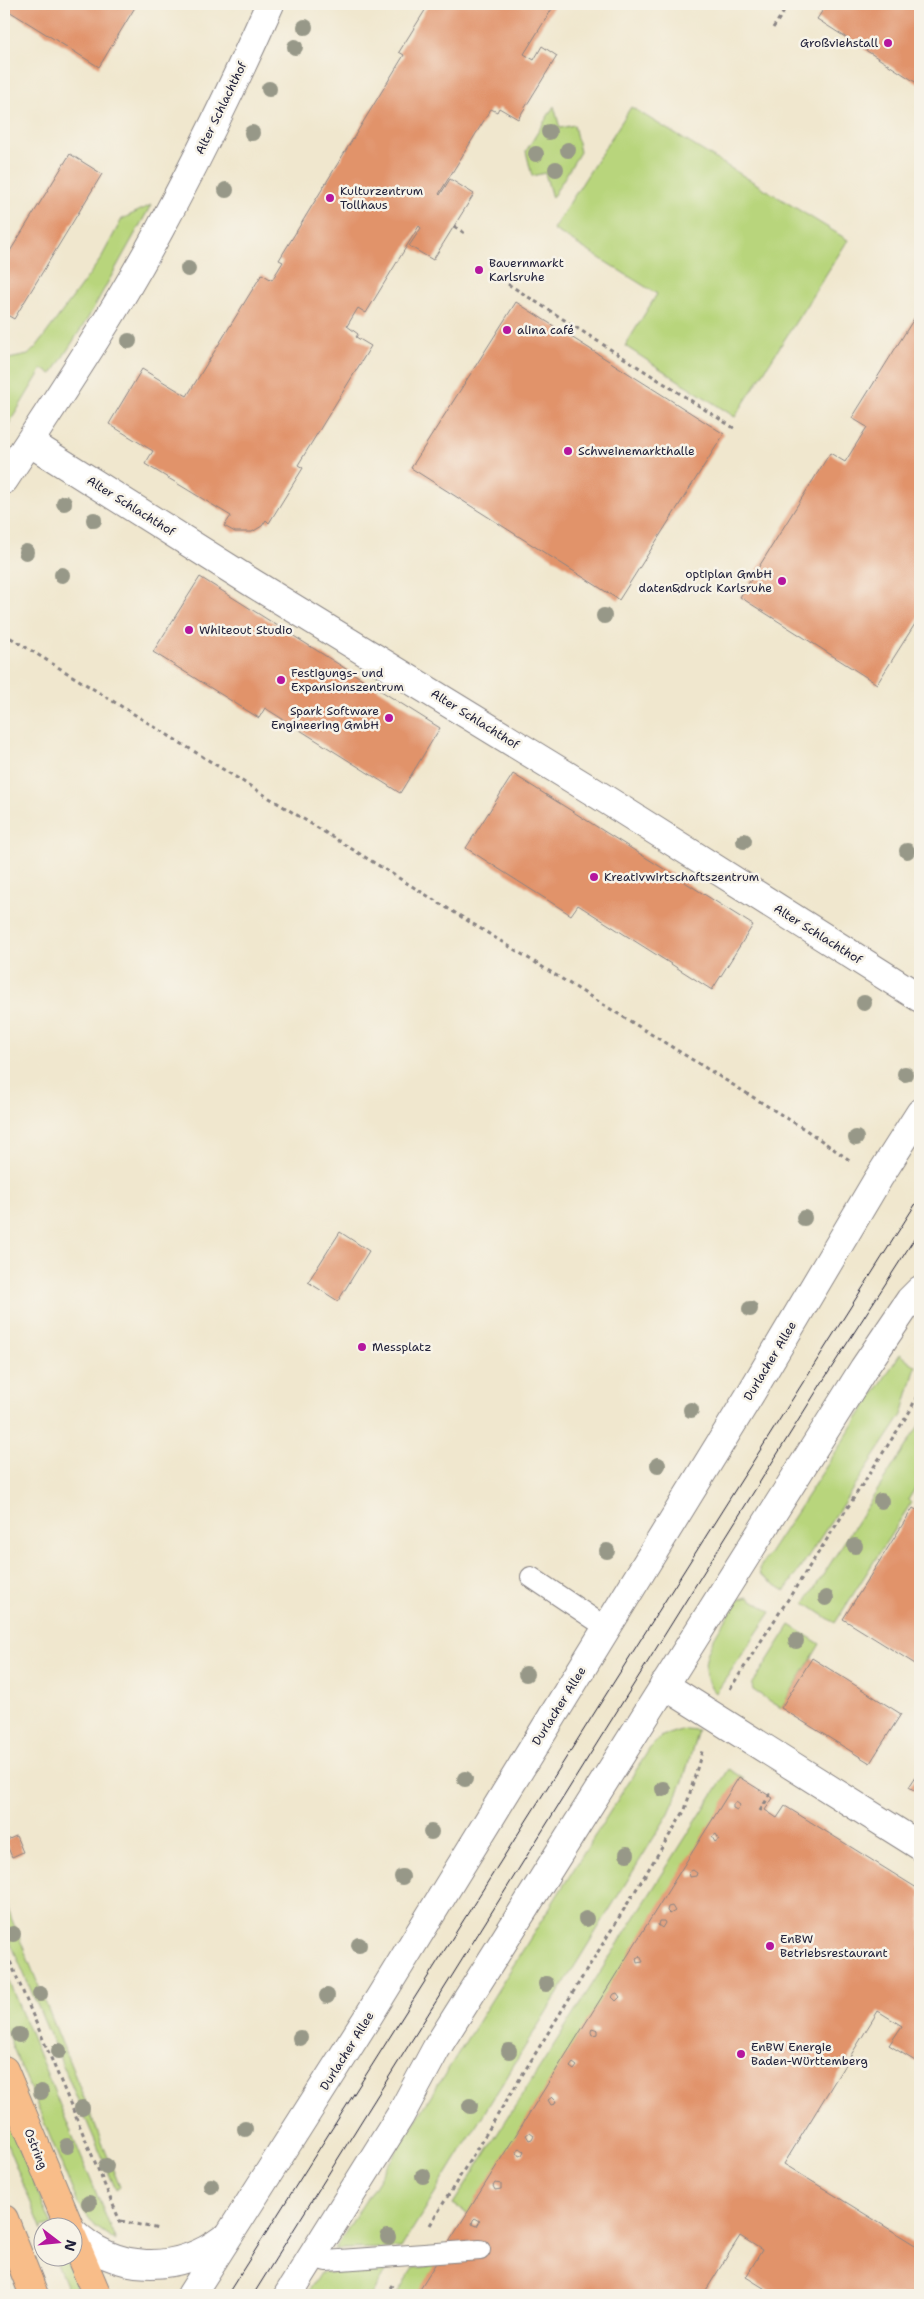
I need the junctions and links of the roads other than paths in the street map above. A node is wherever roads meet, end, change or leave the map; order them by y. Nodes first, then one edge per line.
1 (270, 4) edge
2 (29, 442) junction
3 (4, 480) edge
4 (920, 998) edge
5 (920, 1113) edge
6 (920, 1290) edge
7 (531, 1577) dead end
8 (607, 1628) junction
9 (664, 1685) junction
10 (920, 1846) edge
11 (4, 2070) edge
12 (64, 2216) edge
13 (4, 2219) edge
14 (228, 2235) junction
15 (82, 2241) edge
16 (480, 2250) dead end
17 (312, 2257) junction
18 (82, 2260) edge
19 (34, 2295) edge
20 (97, 2295) edge
21 (191, 2295) edge
22 (288, 2295) edge

1 - 2 street, Alter Schlachthof
2 - 3 street, Alter Schlachthof
2 - 4 street, Alter Schlachthof
5 - 8 street, Durlacher Allee
6 - 9 street
7 - 8 lane
8 - 14 street, Durlacher Allee
9 - 10 street
9 - 17 street
11 - 12 main road, Ostring
13 - 19 main road
14 - 15 street
14 - 21 street, Durlacher Allee
16 - 17 lane
17 - 22 street
18 - 20 main road

